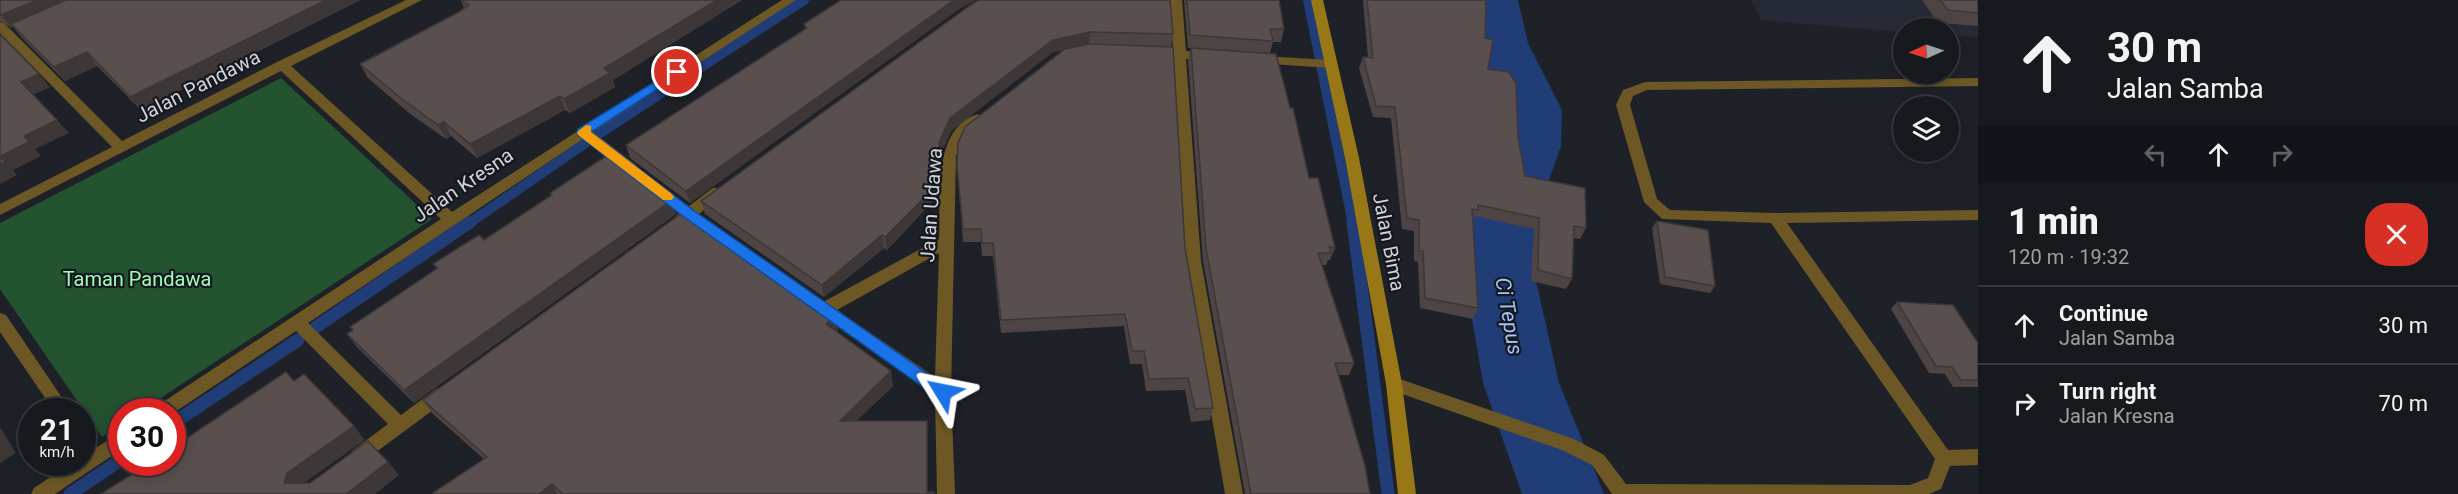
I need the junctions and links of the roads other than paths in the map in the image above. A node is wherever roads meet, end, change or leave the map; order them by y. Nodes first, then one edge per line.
1 (416, 0) edge
2 (790, 0) edge
3 (1176, 0) edge
4 (1317, 0) edge
5 (8, 34) edge
6 (1135, 51) edge
7 (1179, 55) junction
8 (1226, 58) edge
9 (1250, 59) edge
10 (1331, 64) junction
11 (282, 65) junction
12 (1978, 82) edge
13 (992, 108) edge
14 (583, 132) junction
15 (121, 147) junction
16 (727, 186) edge
17 (0, 210) edge
18 (689, 213) junction
19 (1978, 216) edge
20 (1775, 218) junction
21 (451, 220) junction
22 (708, 227) edge
23 (660, 235) edge
24 (947, 242) junction
25 (806, 296) edge
26 (825, 309) junction
27 (0, 319) edge
28 (297, 322) junction
29 (458, 382) edge
30 (1394, 384) junction
31 (943, 392) junction
32 (54, 398) edge
33 (183, 398) edge
34 (400, 425) junction
35 (1944, 458) junction
36 (1978, 458) edge
37 (345, 466) edge
38 (66, 476) edge
39 (1621, 493) edge
40 (40, 494) edge
41 (946, 494) edge
42 (1234, 494) edge
43 (1407, 494) edge

1 - 11 street, Jalan Pandawa
2 - 14 street, Jalan Kresna
3 - 7 street
4 - 10 street, Jalan Bima
5 - 15 street
6 - 7 street
7 - 8 street
7 - 42 street
9 - 10 street
10 - 30 street, Jalan Bima
11 - 15 street, Jalan Pandawa
11 - 21 street
12 - 20 street
13 - 24 street, Jalan Udawa
14 - 18 street
14 - 21 street, Jalan Kresna
15 - 17 street, Jalan Pandawa
16 - 18 street
18 - 22 street
18 - 23 street
19 - 20 street
20 - 35 street
21 - 28 street, Jalan Kresna
24 - 26 street
24 - 31 street, Jalan Udawa
25 - 26 street
26 - 31 street
27 - 32 street
28 - 33 street, Jalan Kresna
28 - 34 street
29 - 34 street
30 - 39 street
30 - 43 street, Jalan Bima
31 - 41 street, Jalan Udawa
34 - 37 street
35 - 36 street
35 - 39 street
38 - 40 street

